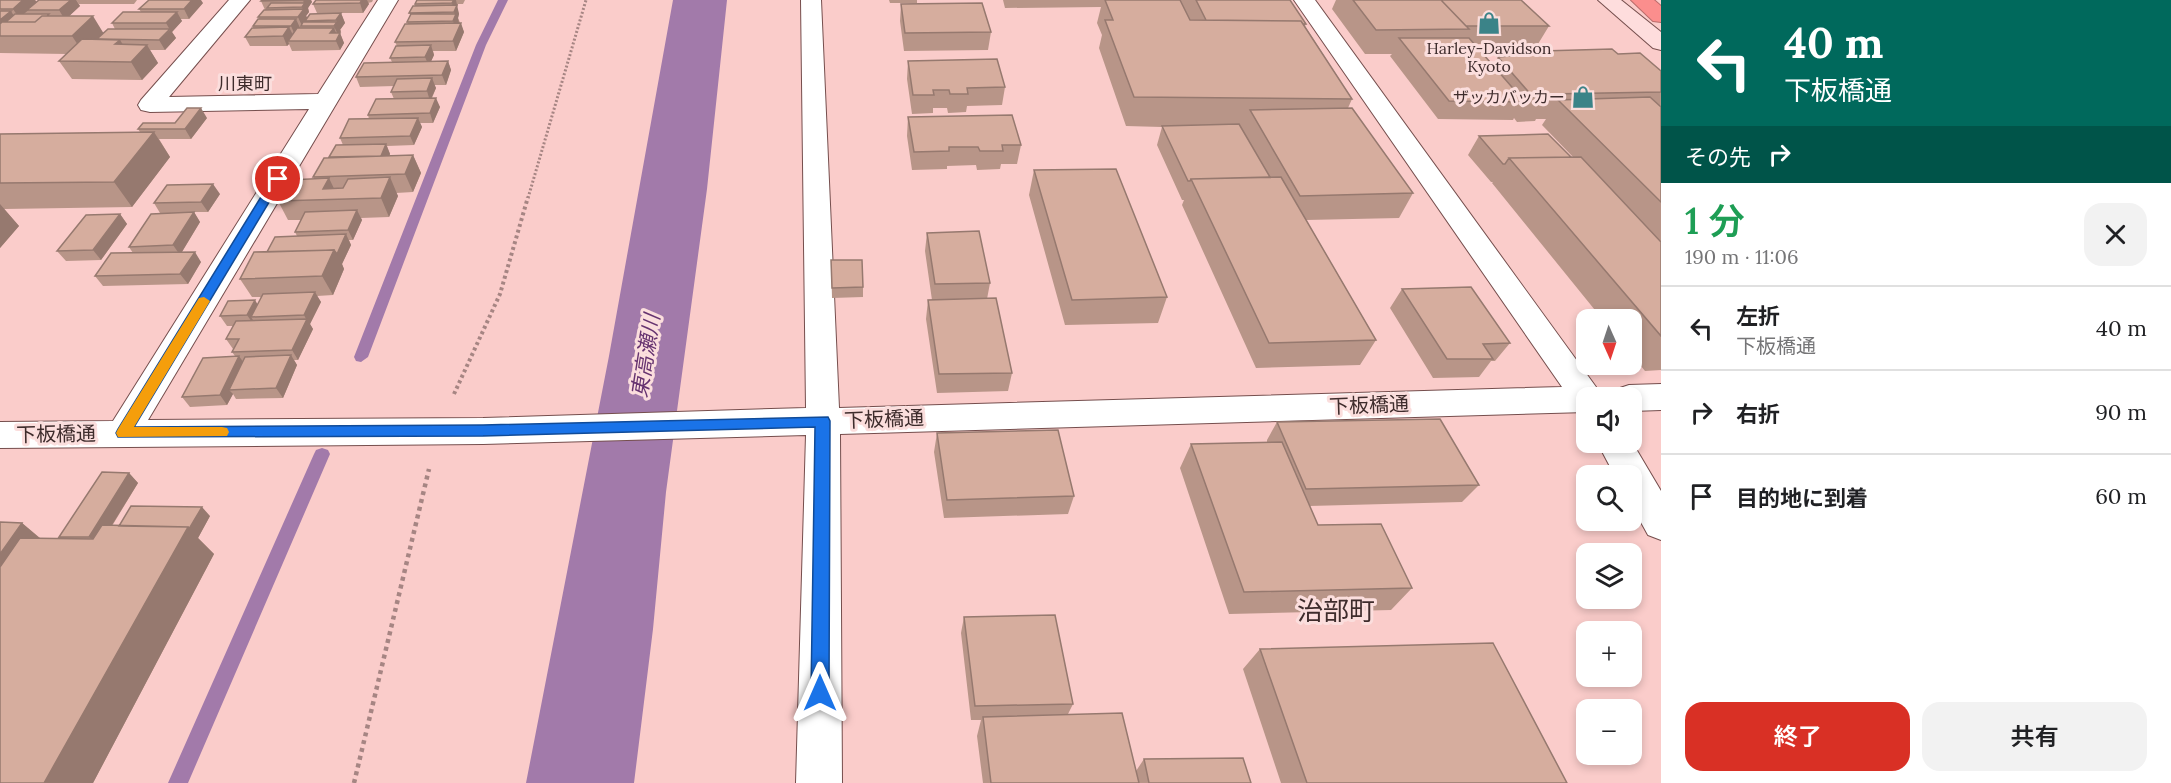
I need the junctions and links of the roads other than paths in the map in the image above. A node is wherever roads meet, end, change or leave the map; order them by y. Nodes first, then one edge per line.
1 (240, 0) edge
2 (388, 0) edge
3 (811, 0) edge
4 (1304, 0) edge
5 (1608, 0) edge
6 (1641, 0) edge
7 (1661, 16) edge
8 (1661, 43) edge
9 (325, 101) junction
10 (1579, 387) edge
11 (1661, 397) edge
12 (1576, 398) edge
13 (1642, 398) edge
14 (814, 421) junction
15 (123, 433) junction
16 (0, 435) edge
17 (1620, 453) edge
18 (1661, 524) edge
19 (819, 783) edge

1 - 9 street
2 - 9 street
3 - 14 street
4 - 10 street
5 - 8 street
6 - 7 highway
9 - 15 street
11 - 13 street
12 - 14 street, 下板橋通
14 - 15 street, 下板橋通
14 - 19 street
15 - 16 street, 下板橋通
17 - 18 street

